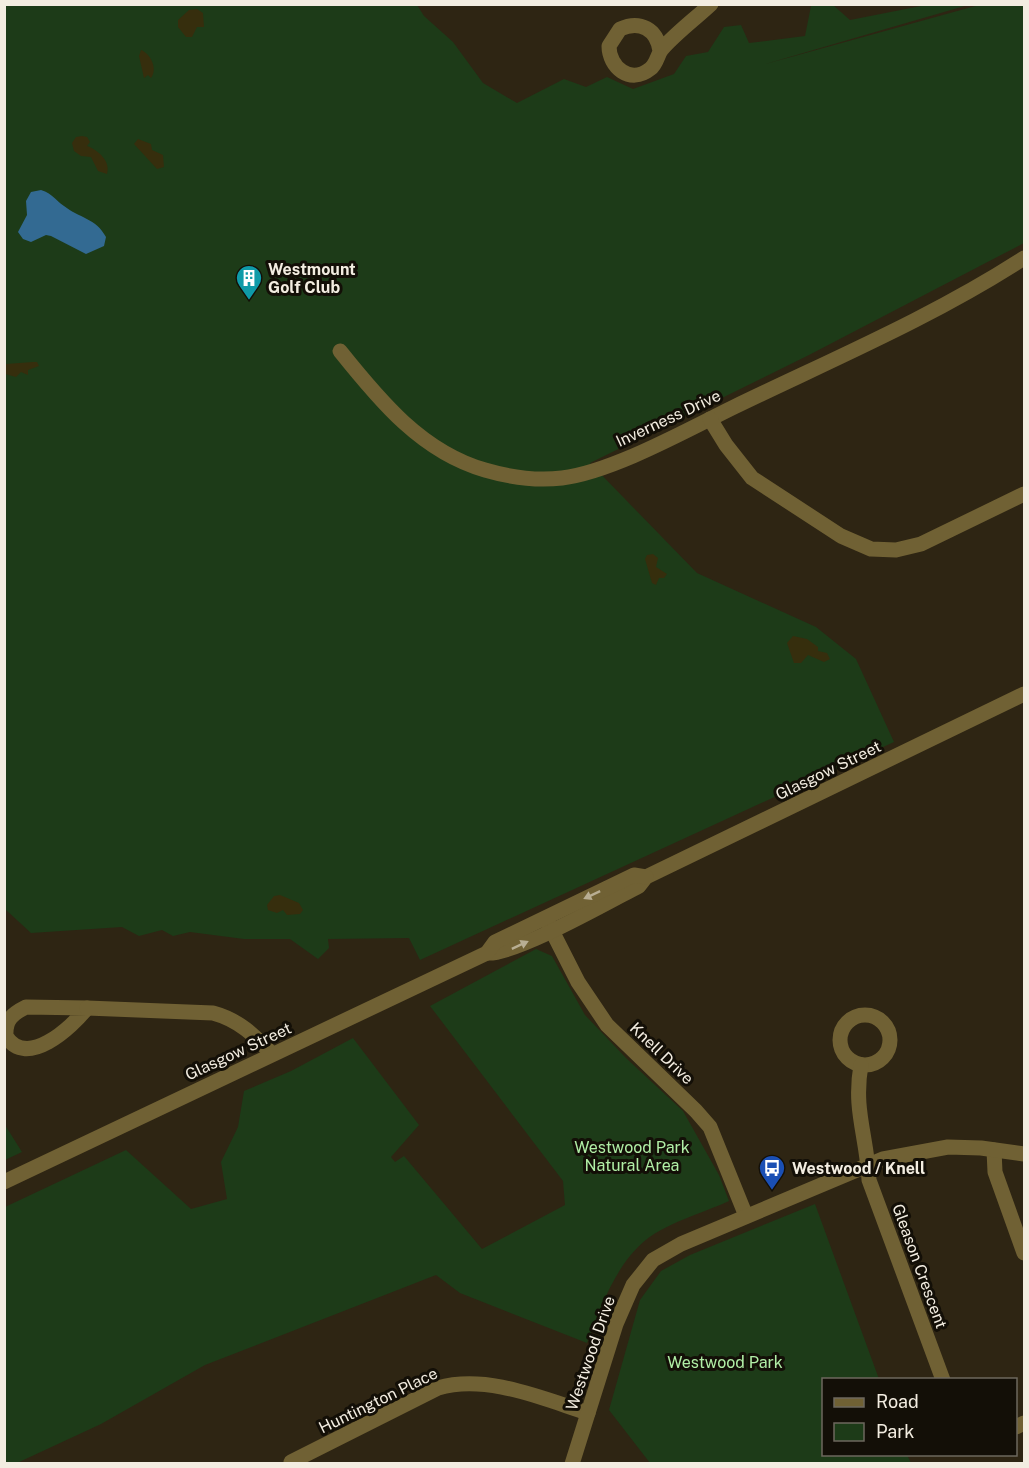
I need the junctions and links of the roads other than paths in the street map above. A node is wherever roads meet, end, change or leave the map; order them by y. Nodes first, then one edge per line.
1 (711, 4) edge
2 (660, 51) dead end
3 (1024, 258) edge
4 (340, 351) dead end
5 (710, 419) junction
6 (1024, 494) edge
7 (1024, 694) edge
8 (549, 924) junction
9 (87, 1008) junction
10 (272, 1054) junction
11 (861, 1065) dead end
12 (994, 1150) junction
13 (1024, 1154) edge
14 (868, 1163) junction
15 (4, 1182) edge
16 (746, 1216) junction
17 (1024, 1253) edge
18 (942, 1378) edge
19 (588, 1413) junction
20 (291, 1462) edge
21 (572, 1464) edge

1 - 2 street
3 - 5 street, Inverness Drive
4 - 5 street, Inverness Drive
5 - 6 street
7 - 8 street, Glasgow Street
8 - 10 street, Glasgow Street
8 - 16 street, Knell Drive
9 - 9 street
9 - 10 street
10 - 15 street, Glasgow Street
11 - 14 street, Gleason Crescent
12 - 13 street, Westwood Drive
12 - 14 street, Westwood Drive
12 - 17 street
14 - 16 street, Westwood Drive
14 - 18 street, Gleason Crescent
16 - 19 street, Westwood Drive
19 - 20 street, Huntington Place
19 - 21 street, Westwood Drive

